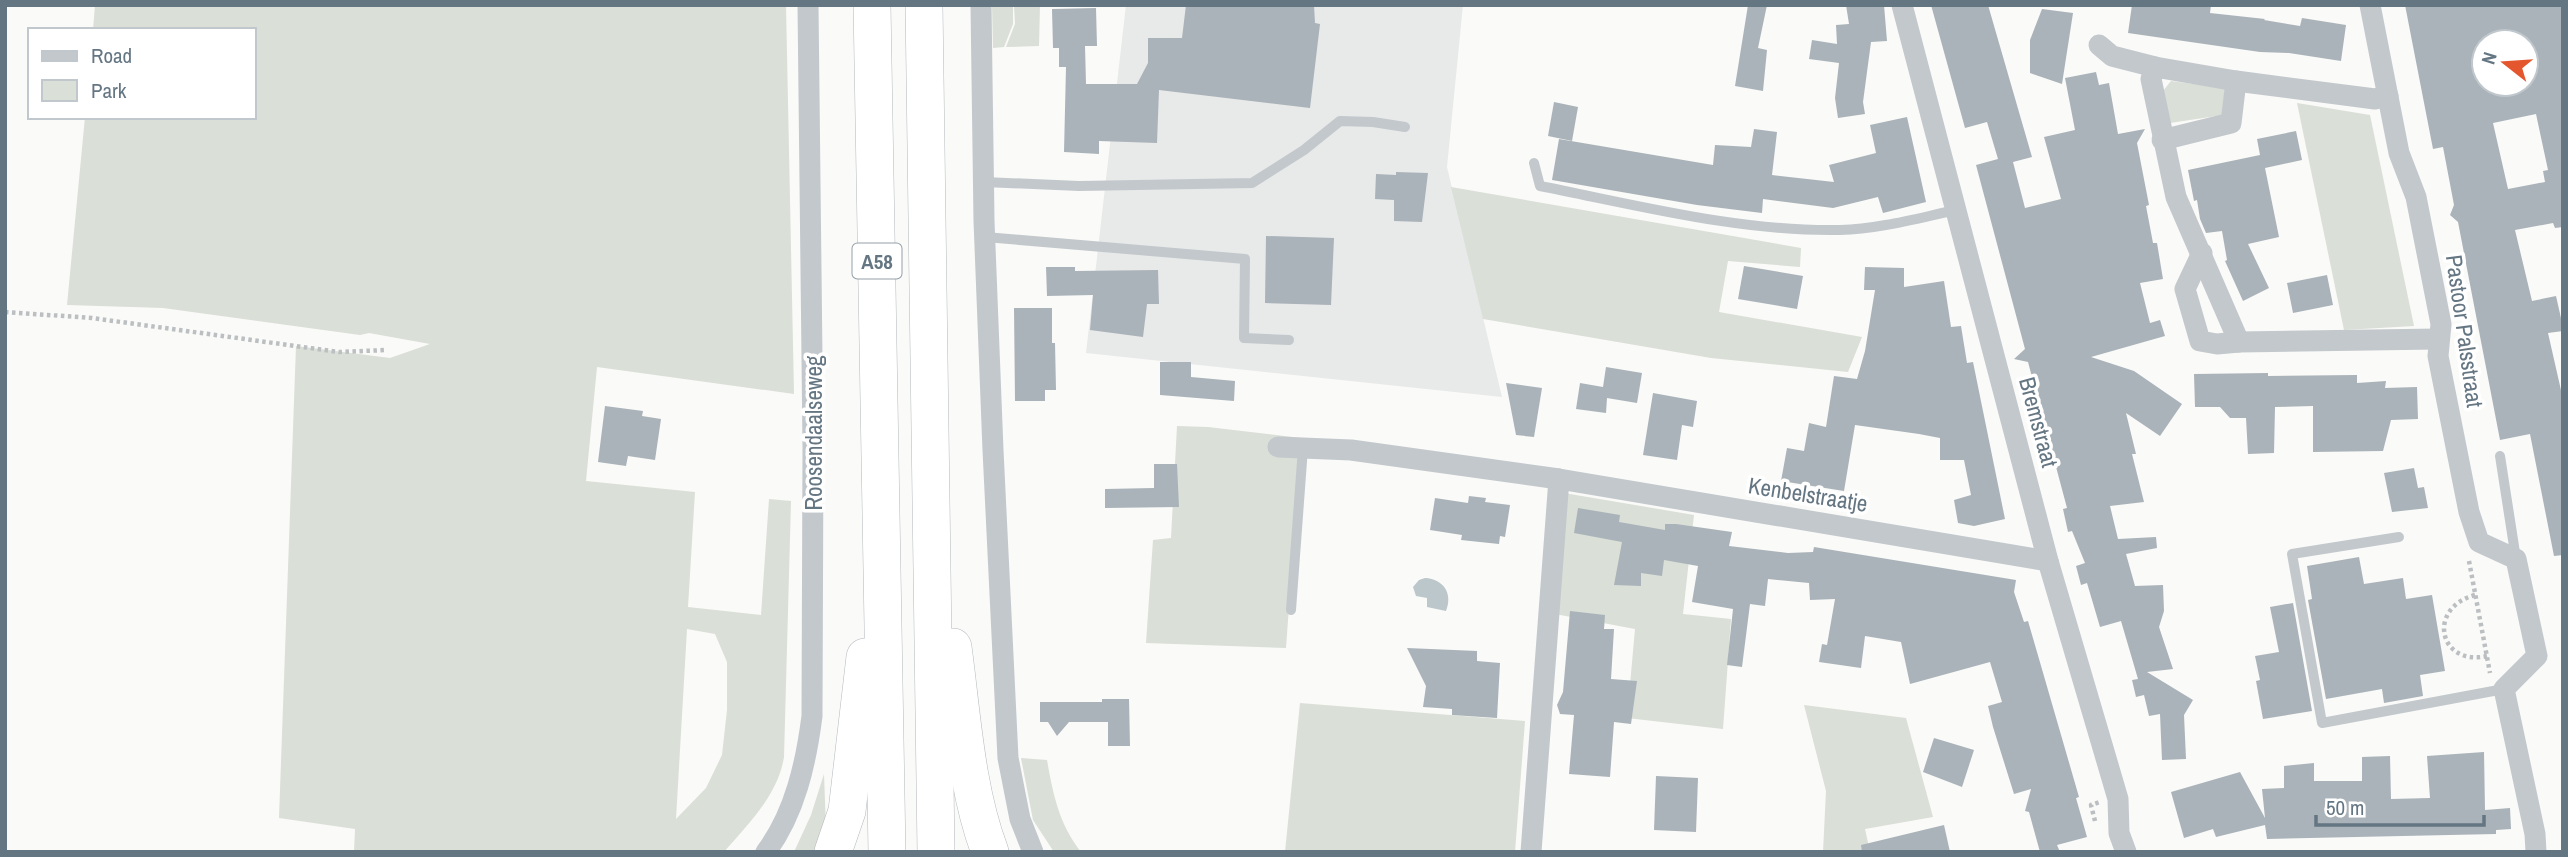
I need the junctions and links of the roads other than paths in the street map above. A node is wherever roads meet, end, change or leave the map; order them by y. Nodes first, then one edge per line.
1 (808, 5) edge
2 (872, 5) edge
3 (924, 5) edge
4 (981, 5) edge
5 (1902, 5) edge
6 (2370, 5) edge
7 (2099, 45) dead end
8 (2155, 66) junction
9 (2236, 81) junction
10 (2388, 96) junction
11 (1405, 127) dead end
12 (2162, 140) junction
13 (1534, 163) dead end
14 (984, 182) junction
15 (1956, 210) junction
16 (985, 237) junction
17 (2202, 253) junction
18 (2438, 339) junction
19 (1289, 340) dead end
20 (2239, 342) junction
21 (1278, 447) dead end
22 (1303, 448) junction
23 (2500, 456) dead end
24 (931, 478) junction
25 (1559, 479) junction
26 (882, 517) junction
27 (2399, 537) dead end
28 (2516, 559) junction
29 (2048, 561) junction
30 (1291, 610) dead end
31 (2499, 690) junction
32 (766, 852) edge
33 (833, 852) edge
34 (887, 852) edge
35 (936, 852) edge
36 (990, 852) edge
37 (1033, 852) edge
38 (1531, 852) edge
39 (2126, 852) edge
40 (2536, 852) edge

1 - 32 street, Roosendaalseweg
2 - 26 highway, A58
3 - 24 highway, A58
4 - 14 street
5 - 15 street, Bremstraat
6 - 10 street, Pastoor Palsstraat
7 - 8 street
8 - 9 street
8 - 12 street
9 - 10 street
9 - 12 street
10 - 18 street, Pastoor Palsstraat
11 - 14 lane
12 - 17 street
13 - 15 lane
14 - 16 street
15 - 29 street, Bremstraat
16 - 19 lane
16 - 37 street
17 - 20 street
17 - 20 street
18 - 20 street
18 - 28 street, Pastoor Palsstraat
21 - 22 street, Kenbelstraatje
22 - 25 street, Kenbelstraatje
22 - 30 lane
23 - 28 lane
24 - 35 highway, A58
24 - 36 highway, A58
25 - 29 street, Kenbelstraatje
25 - 38 street
26 - 33 highway, A58
26 - 34 highway, A58
27 - 31 lane
28 - 31 street
29 - 39 street, Bremstraat
31 - 40 street

